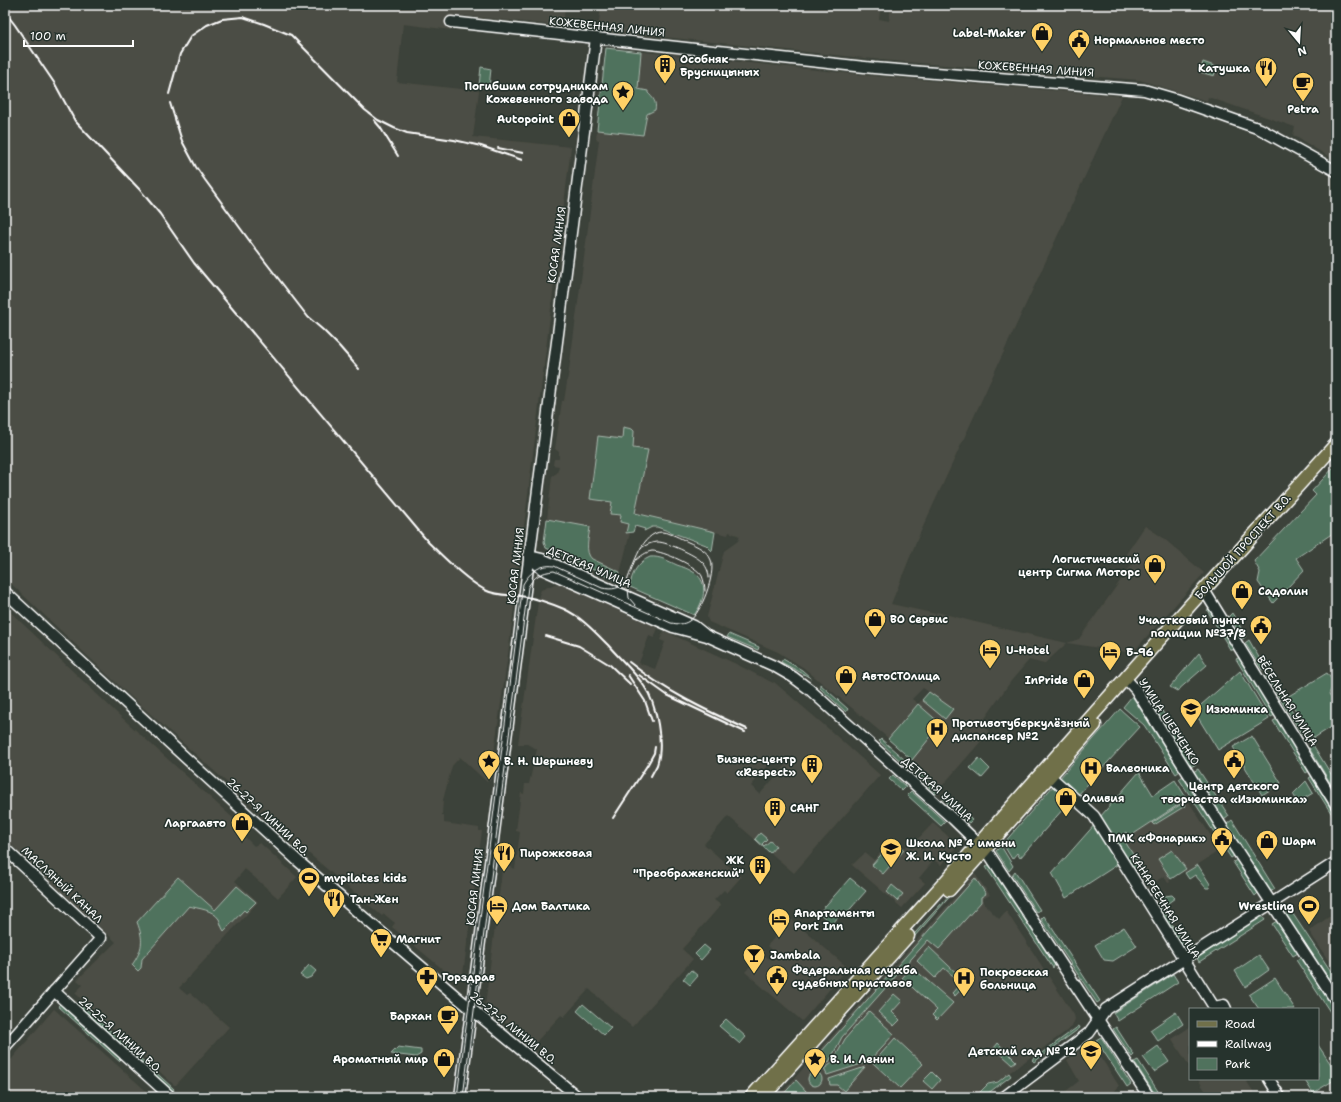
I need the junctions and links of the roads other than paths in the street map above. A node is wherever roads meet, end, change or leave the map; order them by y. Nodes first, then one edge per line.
1 (451, 22) dead end
2 (596, 38) junction
3 (1336, 171) edge
4 (1336, 444) edge
5 (1336, 456) edge
6 (529, 556) junction
7 (5, 592) edge
8 (1207, 594) junction
9 (1129, 681) junction
10 (1050, 776) junction
11 (1336, 804) edge
12 (981, 846) junction
13 (5, 849) edge
14 (1336, 862) edge
15 (1272, 903) junction
16 (1184, 959) junction
17 (54, 991) junction
18 (1336, 1001) edge
19 (471, 1008) junction
20 (1226, 1008) edge
21 (1098, 1020) junction
22 (5, 1047) edge
23 (1270, 1080) edge
24 (172, 1097) edge
25 (460, 1097) edge
26 (578, 1097) edge
27 (751, 1097) edge
28 (763, 1097) edge
29 (1004, 1097) edge
30 (1149, 1097) edge
31 (1280, 1097) edge

1 - 2 street, КОЖЕВЕННАЯ ЛИНИЯ
2 - 3 street, КОЖЕВЕННАЯ ЛИНИЯ
2 - 6 street, КОСАЯ ЛИНИЯ
4 - 8 main road, БОЛЬШОЙ ПРОСПЕКТ В.О.
5 - 8 main road, БОЛЬШОЙ ПРОСПЕКТ В.О.
6 - 12 street, ДЕТСКАЯ УЛИЦА
6 - 19 street, КОСАЯ ЛИНИЯ
7 - 19 street, 26-27-Я ЛИНИИ В.О.
8 - 9 main road, БОЛЬШОЙ ПРОСПЕКТ В.О.
8 - 11 street, ВЁСЕЛЬНАЯ УЛИЦА
9 - 10 main road, БОЛЬШОЙ ПРОСПЕКТ В.О.
9 - 12 main road, БОЛЬШОЙ ПРОСПЕКТ В.О.
9 - 15 street, УЛИЦА ШЕВЧЕНКО
10 - 12 main road, БОЛЬШОЙ ПРОСПЕКТ В.О.
10 - 16 street, КАНАРЕЕЧНАЯ УЛИЦА
12 - 21 street, ДЕТСКАЯ УЛИЦА
12 - 27 main road, БОЛЬШОЙ ПРОСПЕКТ В.О.
12 - 28 main road, БОЛЬШОЙ ПРОСПЕКТ В.О.
13 - 17 street, МАСЛЯНЫЙ КАНАЛ
14 - 15 street
15 - 16 street
15 - 18 street, УЛИЦА ШЕВЧЕНКО
16 - 20 street, КАНАРЕЕЧНАЯ УЛИЦА
16 - 21 street
17 - 22 street, МАСЛЯНЫЙ КАНАЛ
17 - 24 street, 24-25-Я ЛИНИИ В.О.
19 - 25 street, КОСАЯ ЛИНИЯ
19 - 26 street, 26-27-Я ЛИНИИ В.О.
21 - 29 street
21 - 30 street, ДЕТСКАЯ УЛИЦА
23 - 31 street

